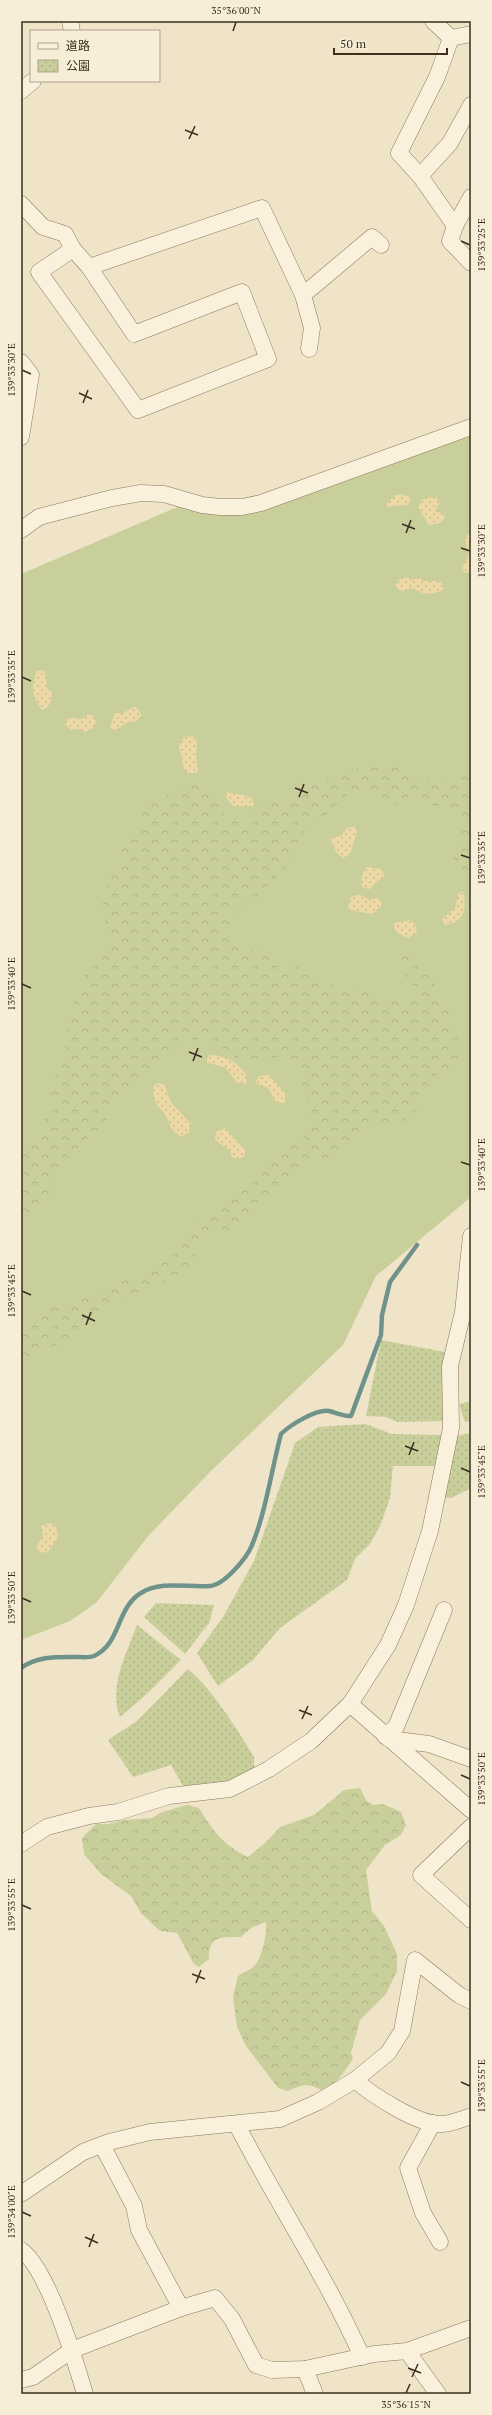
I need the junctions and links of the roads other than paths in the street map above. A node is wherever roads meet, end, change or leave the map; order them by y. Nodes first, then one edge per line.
1 (433, 21) edge
2 (471, 34) edge
3 (451, 38) junction
4 (32, 82) edge
5 (21, 91) edge
6 (471, 105) edge
7 (420, 176) junction
8 (471, 197) edge
9 (21, 204) edge
10 (455, 226) junction
11 (381, 245) dead end
12 (73, 249) junction
13 (471, 263) edge
14 (89, 266) junction
15 (303, 295) junction
16 (309, 349) dead end
17 (21, 362) edge
18 (471, 427) edge
19 (21, 437) edge
20 (21, 530) edge
21 (471, 1236) edge
22 (444, 1610) dead end
23 (350, 1704) junction
24 (387, 1737) junction
25 (471, 1759) edge
26 (467, 1803) edge
27 (471, 1827) edge
28 (21, 1844) edge
29 (471, 1920) edge
30 (471, 2001) edge
31 (355, 2080) junction
32 (471, 2116) edge
33 (434, 2123) junction
34 (237, 2125) junction
35 (102, 2145) junction
36 (21, 2194) edge
37 (440, 2242) dead end
38 (21, 2250) edge
39 (181, 2308) junction
40 (471, 2328) edge
41 (72, 2350) junction
42 (407, 2351) junction
43 (362, 2357) junction
44 (306, 2369) junction
45 (21, 2380) edge
46 (85, 2394) edge
47 (316, 2394) edge
48 (438, 2394) edge

1 - 3 street
2 - 3 street
3 - 7 street
4 - 5 street
6 - 7 street
7 - 10 street
8 - 10 street
9 - 12 street
10 - 13 street
11 - 15 street
12 - 14 street
12 - 14 street
14 - 15 street
15 - 16 street
17 - 19 street
18 - 20 street
21 - 23 street
22 - 24 street
23 - 24 street
23 - 28 street
24 - 25 street
24 - 26 street
27 - 29 street
30 - 31 street
31 - 33 street
31 - 34 street
32 - 33 street
33 - 37 street
34 - 35 street
34 - 43 street
35 - 36 street
35 - 39 street
38 - 41 street
39 - 41 street
39 - 44 street
40 - 42 street
41 - 45 street
41 - 46 street
42 - 43 street
42 - 48 street
43 - 44 street
44 - 47 street

